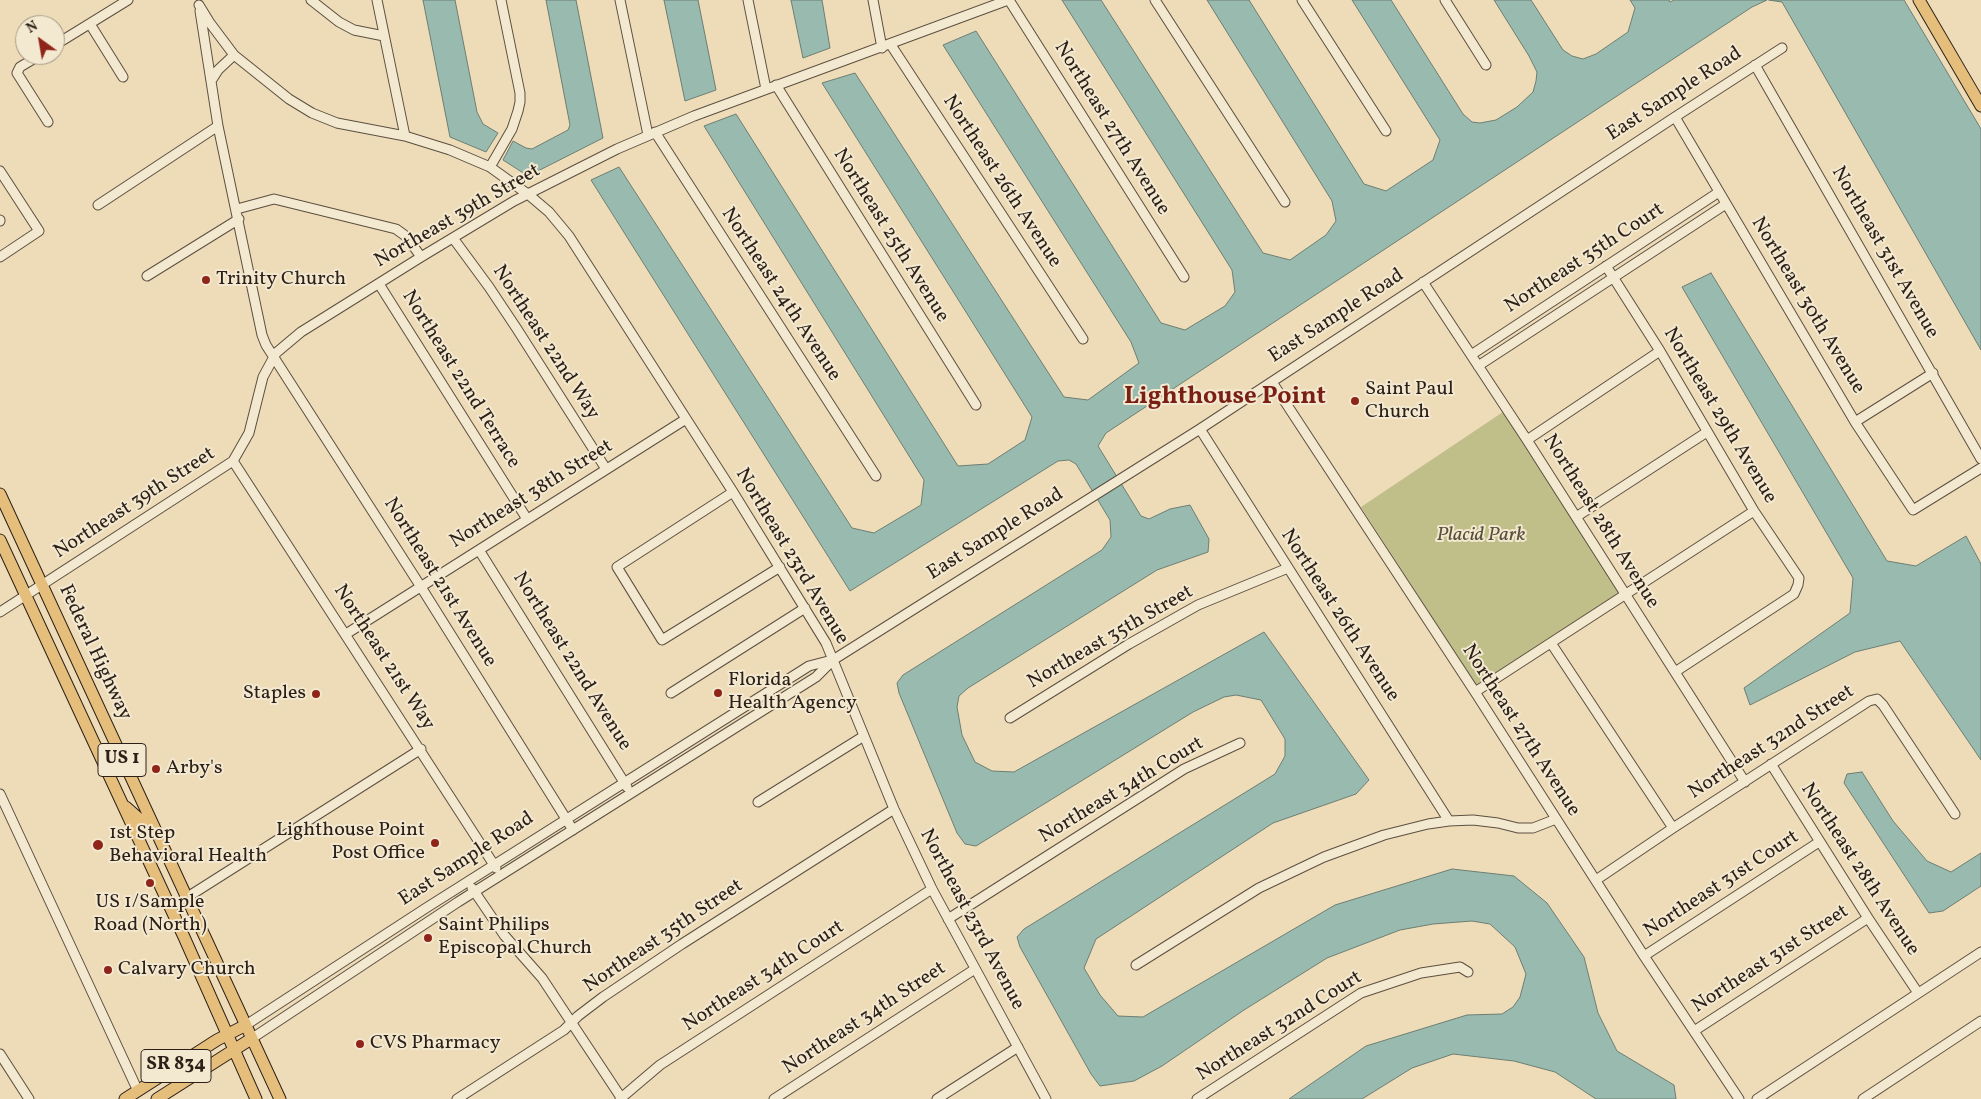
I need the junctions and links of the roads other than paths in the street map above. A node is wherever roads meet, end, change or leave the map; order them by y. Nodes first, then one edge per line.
1 (128, 0) edge
2 (311, 0) edge
3 (377, 0) edge
4 (501, 0) edge
5 (620, 0) edge
6 (748, 0) edge
7 (872, 0) edge
8 (1155, 0) edge
9 (1302, 0) edge
10 (1446, 0) edge
11 (1919, 0) edge
12 (1005, 1) edge
13 (199, 2) edge
14 (90, 24) junction
15 (384, 36) junction
16 (65, 39) edge
17 (886, 46) junction
18 (1782, 48) dead end
19 (234, 55) junction
20 (23, 65) edge
21 (1486, 65) dead end
22 (1755, 66) junction
23 (123, 77) dead end
24 (211, 81) junction
25 (776, 85) junction
26 (766, 89) junction
27 (1981, 106) edge
28 (1675, 117) junction
29 (48, 122) dead end
30 (218, 126) junction
31 (1386, 131) dead end
32 (651, 134) junction
33 (405, 136) junction
34 (490, 167) junction
35 (0, 170) edge
36 (1719, 192) junction
37 (529, 194) junction
38 (1285, 202) dead end
39 (1726, 204) junction
40 (98, 205) dead end
41 (238, 214) junction
42 (453, 238) junction
43 (0, 257) edge
44 (421, 257) junction
45 (1606, 266) junction
46 (147, 276) dead end
47 (1184, 276) dead end
48 (1613, 278) junction
49 (1423, 282) junction
50 (379, 284) junction
51 (1083, 339) dead end
52 (1660, 351) junction
53 (1471, 355) junction
54 (274, 357) junction
55 (1478, 366) junction
56 (1933, 373) junction
57 (1272, 382) junction
58 (976, 405) dead end
59 (686, 419) junction
60 (1855, 422) junction
61 (1200, 430) junction
62 (1707, 432) junction
63 (1527, 440) junction
64 (1981, 459) edge
65 (234, 461) junction
66 (1981, 468) edge
67 (606, 470) junction
68 (876, 476) dead end
69 (733, 492) junction
70 (0, 494) edge
71 (1754, 510) junction
72 (1576, 517) junction
73 (528, 519) junction
74 (0, 540) edge
75 (480, 550) junction
76 (780, 567) junction
77 (1288, 568) junction
78 (42, 585) junction
79 (421, 587) junction
80 (1625, 595) junction
81 (26, 596) junction
82 (805, 608) junction
83 (0, 612) edge
84 (346, 634) junction
85 (1551, 643) junction
86 (832, 660) junction
87 (1675, 672) junction
88 (1475, 692) junction
89 (671, 693) dead end
90 (761, 696) junction
91 (768, 708) junction
92 (1010, 718) dead end
93 (864, 736) junction
94 (1240, 743) dead end
95 (421, 750) junction
96 (1771, 764) junction
97 (625, 782) junction
98 (1745, 782) junction
99 (0, 794) edge
100 (630, 795) junction
101 (121, 802) junction
102 (758, 802) dead end
103 (894, 809) junction
104 (1955, 814) dead end
105 (566, 819) junction
106 (1556, 819) junction
107 (1449, 821) junction
108 (153, 826) junction
109 (1673, 828) junction
110 (573, 830) junction
111 (139, 842) junction
112 (1819, 842) junction
113 (166, 856) junction
114 (494, 865) junction
115 (501, 876) junction
116 (1596, 880) junction
117 (467, 882) junction
118 (932, 889) junction
119 (474, 892) junction
120 (186, 898) junction
121 (426, 908) junction
122 (1868, 918) junction
123 (948, 919) junction
124 (425, 923) junction
125 (1981, 952) edge
126 (1644, 956) junction
127 (1136, 965) dead end
128 (976, 969) junction
129 (1468, 972) dead end
130 (1918, 993) junction
131 (1981, 1021) edge
132 (572, 1024) junction
133 (246, 1025) junction
134 (1694, 1032) junction
135 (227, 1034) junction
136 (251, 1038) junction
137 (1018, 1046) junction
138 (234, 1050) junction
139 (0, 1054) edge
140 (138, 1091) junction
141 (28, 1099) edge
142 (125, 1099) edge
143 (157, 1099) edge
144 (256, 1099) edge
145 (280, 1099) edge
146 (456, 1099) edge
147 (621, 1099) edge
148 (774, 1099) edge
149 (937, 1099) edge
150 (1046, 1099) edge
151 (1197, 1099) edge
152 (1739, 1099) edge
153 (1757, 1099) edge
154 (1863, 1099) edge

1 - 14 street
2 - 15 street
3 - 15 street
4 - 34 street
5 - 32 street, Northeast 24th Avenue
6 - 26 street
7 - 17 street, Northeast 26th Avenue
8 - 38 street
9 - 31 street
10 - 21 street
11 - 27 main road
12 - 17 street, Northeast 39th Street
12 - 47 street, Northeast 27th Avenue
13 - 19 street, Northeast 23rd Avenue
13 - 24 street
14 - 16 street
14 - 23 street
15 - 33 street
17 - 25 street, Northeast 39th Street
17 - 51 street, Northeast 26th Avenue
18 - 22 street, East Sample Road
19 - 24 street
19 - 33 street, Northeast 23rd Avenue
20 - 29 street
22 - 28 street, East Sample Road
22 - 56 street, Northeast 31st Avenue
24 - 30 street
25 - 26 street, Northeast 39th Street
25 - 58 street, Northeast 25th Avenue
26 - 32 street, Northeast 39th Street
28 - 36 street, Northeast 30th Avenue
28 - 49 street, East Sample Road
30 - 40 street
30 - 41 street
32 - 37 street, Northeast 39th Street
32 - 68 street, Northeast 24th Avenue
33 - 34 street, Northeast 23rd Avenue
34 - 37 street, Northeast 23rd Avenue
35 - 43 street
36 - 39 street, Northeast 30th Avenue
36 - 45 street, Northeast 35th Court
37 - 42 street, Northeast 39th Street
37 - 59 street, Northeast 23rd Avenue
39 - 48 street, Northeast 35th Court
39 - 60 street, Northeast 30th Avenue
41 - 44 street
41 - 46 street
41 - 54 street
42 - 44 street, Northeast 39th Street
42 - 67 street, Northeast 22nd Way
44 - 50 street, Northeast 39th Street
45 - 48 street, Northeast 29th Avenue
45 - 53 street, Northeast 35th Court
48 - 52 street, Northeast 29th Avenue
48 - 55 street, Northeast 35th Court
49 - 53 street, Northeast 28th Avenue
49 - 57 street, East Sample Road
50 - 54 street, Northeast 39th Street
50 - 73 street, Northeast 22nd Terrace
52 - 62 street, Northeast 29th Avenue
52 - 63 street
53 - 55 street, Northeast 28th Avenue
54 - 65 street, Northeast 39th Street
54 - 79 street, Northeast 21st Avenue
55 - 63 street, Northeast 28th Avenue
56 - 60 street
56 - 64 street, Northeast 31st Avenue
57 - 61 street, East Sample Road
57 - 88 street, Northeast 27th Avenue
59 - 67 street, Northeast 38th Street
59 - 69 street, Northeast 23rd Avenue
60 - 66 street, Northeast 30th Avenue
61 - 77 street, Northeast 26th Avenue
61 - 86 street, East Sample Road
62 - 71 street, Northeast 29th Avenue
62 - 72 street
63 - 72 street, Northeast 28th Avenue
65 - 78 street, Northeast 39th Street
65 - 84 street, Northeast 21st Way
67 - 73 street, Northeast 38th Street
69 - 76 street, Northeast 23rd Avenue
69 - 76 street
70 - 78 main road, Federal Highway / US 1
71 - 80 street
71 - 87 street, Northeast 29th Avenue
72 - 80 street, Northeast 28th Avenue
73 - 75 street, Northeast 38th Street
74 - 81 main road, Federal Highway / US 1
75 - 79 street, Northeast 38th Street
75 - 97 street, Northeast 22nd Avenue
76 - 82 street, Northeast 23rd Avenue
77 - 92 street, Northeast 35th Street
77 - 107 street, Northeast 26th Avenue
78 - 81 street, Northeast 39th Street
78 - 108 main road, Federal Highway / US 1
79 - 84 street, Northeast 38th Street
79 - 105 street, Northeast 21st Avenue
80 - 85 street
80 - 87 street, Northeast 28th Avenue
81 - 83 street, Northeast 39th Street
81 - 101 main road, Federal Highway / US 1
82 - 86 street, Northeast 23rd Avenue
82 - 89 street
84 - 95 street, Northeast 21st Way
85 - 88 street
85 - 109 street
86 - 90 street, East Sample Road
86 - 91 street, East Sample Road
86 - 93 street, Northeast 23rd Avenue
87 - 98 street, Northeast 28th Avenue
88 - 106 street, Northeast 27th Avenue
90 - 91 street
90 - 97 street, East Sample Road
91 - 100 street, East Sample Road
93 - 102 street
93 - 103 street, Northeast 23rd Avenue
94 - 123 street, Northeast 34th Court
95 - 114 street, Northeast 21st Way
95 - 120 street
96 - 98 street, Northeast 32nd Street
96 - 104 street, Northeast 32nd Street
96 - 112 street, Northeast 28th Avenue
97 - 100 street, Northeast 22nd Avenue
97 - 105 street, East Sample Road
98 - 109 street, Northeast 32nd Street
99 - 140 street
100 - 110 street, East Sample Road
101 - 108 main road
101 - 111 main road, Federal Highway / US 1
103 - 118 street, Northeast 23rd Avenue
103 - 132 street, Northeast 35th Street
105 - 110 street, Northeast 21st Avenue
105 - 114 street, East Sample Road
106 - 107 street
106 - 116 street, Northeast 27th Avenue
107 - 127 street
108 - 113 main road, Federal Highway / US 1
109 - 116 street, Northeast 32nd Street
110 - 115 street, East Sample Road
111 - 113 main road
111 - 135 main road, Federal Highway / US 1
112 - 122 street, Northeast 28th Avenue
112 - 126 street, Northeast 31st Court
113 - 120 main road, Federal Highway / US 1
114 - 115 street, Northeast 21st Way
114 - 117 street, East Sample Road
115 - 119 street, East Sample Road
116 - 126 street, Northeast 27th Avenue
117 - 119 street
117 - 121 street, East Sample Road
118 - 123 street, Northeast 23rd Avenue
118 - 147 street, Northeast 34th Court
119 - 124 street, East Sample Road
119 - 132 street
120 - 133 main road, Federal Highway / US 1
121 - 124 street
121 - 133 street, East Sample Road
122 - 130 street, Northeast 28th Avenue
122 - 134 street, Northeast 31st Street
123 - 128 street, Northeast 23rd Avenue
124 - 136 street, East Sample Road
125 - 130 street
126 - 134 street, Northeast 27th Avenue
128 - 137 street, Northeast 23rd Avenue
128 - 148 street, Northeast 34th Street
129 - 151 street, Northeast 32nd Court
130 - 153 street
131 - 154 street
132 - 146 street, Northeast 35th Street
132 - 147 street
133 - 135 main road, East Sample Road / SR 834
133 - 136 main road, Federal Highway / US 1
134 - 152 street, Northeast 27th Avenue
135 - 138 main road, Federal Highway / US 1
135 - 140 main road, East Sample Road / SR 834
136 - 138 main road, East Sample Road / SR 834
136 - 145 main road, Federal Highway / US 1
137 - 149 street
137 - 150 street, Northeast 23rd Avenue
138 - 143 main road, East Sample Road / SR 834
138 - 144 main road, Federal Highway / US 1
139 - 141 street
140 - 142 main road, East Sample Road / SR 834

